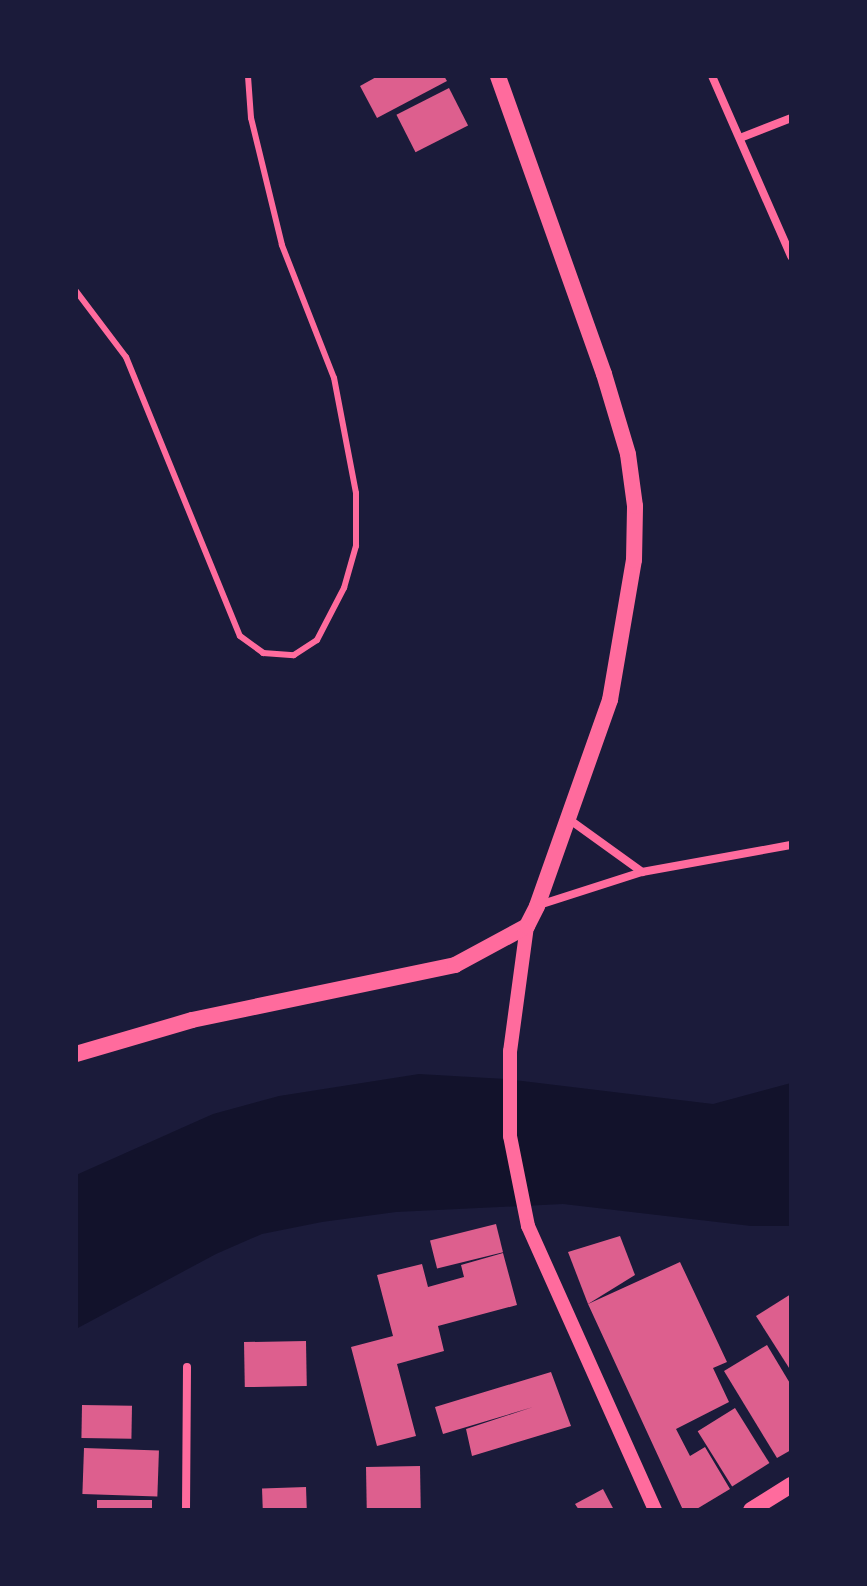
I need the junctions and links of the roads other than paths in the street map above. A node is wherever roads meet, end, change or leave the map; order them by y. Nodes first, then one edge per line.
1 (248, 76) edge
2 (498, 76) edge
3 (712, 76) edge
4 (791, 118) edge
5 (740, 138) junction
6 (791, 256) edge
7 (76, 291) edge
8 (570, 820) junction
9 (791, 845) edge
10 (642, 872) junction
11 (537, 906) junction
12 (527, 926) junction
13 (76, 1054) edge
14 (187, 1367) dead end
15 (791, 1485) edge
16 (186, 1510) edge
17 (655, 1510) edge
18 (751, 1510) edge

1 - 7 lane
2 - 8 main road
3 - 5 street
4 - 5 street
5 - 6 street
8 - 10 street
8 - 11 main road
9 - 10 street
10 - 11 street
11 - 12 main road
12 - 13 main road
12 - 17 street
14 - 16 street
15 - 18 main road

